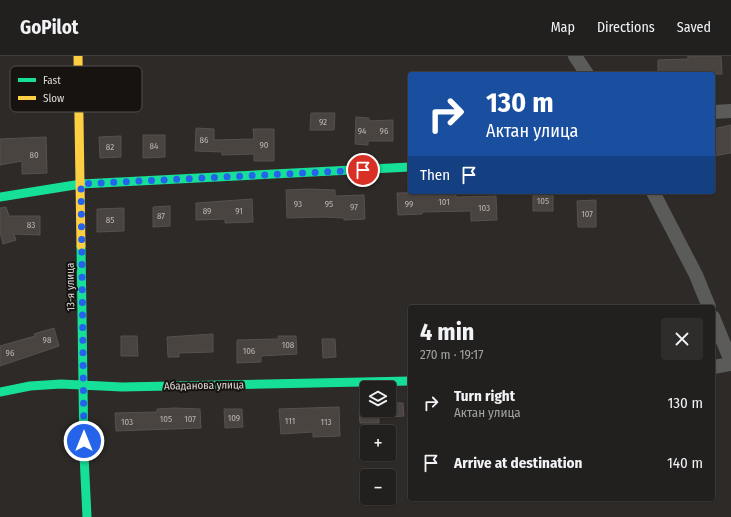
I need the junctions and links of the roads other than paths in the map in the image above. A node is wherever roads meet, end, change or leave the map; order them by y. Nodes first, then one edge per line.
1 (78, 56) edge
2 (575, 56) edge
3 (78, 66) edge
4 (585, 72) edge
5 (731, 111) edge
6 (79, 112) edge
7 (715, 112) edge
8 (408, 167) edge
9 (81, 184) junction
10 (654, 194) edge
11 (0, 197) edge
12 (708, 305) edge
13 (715, 321) edge
14 (731, 361) edge
15 (731, 364) edge
16 (715, 367) edge
17 (408, 381) edge
18 (84, 383) junction
19 (0, 392) edge
20 (87, 517) edge

1 - 3 street, 13-я улица
2 - 4 street
5 - 7 street
6 - 9 street, 13-я улица
8 - 9 street
9 - 11 street
9 - 18 street, 13-я улица
10 - 12 street
13 - 14 street
15 - 16 street
17 - 18 street, Абаданова улица
18 - 19 street, Абаданова улица
18 - 20 street, 13-я улица

